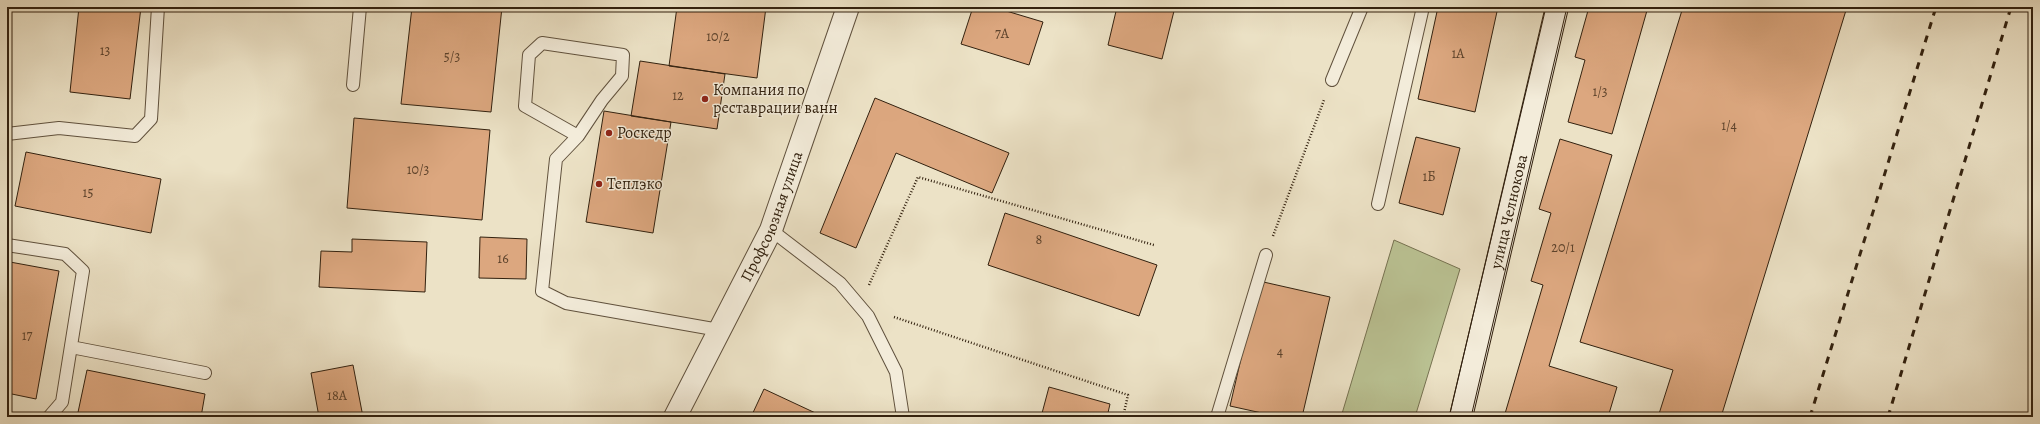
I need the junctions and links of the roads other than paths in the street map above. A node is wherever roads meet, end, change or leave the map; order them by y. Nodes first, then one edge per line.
1 (158, 7) edge
2 (360, 7) edge
3 (848, 7) edge
4 (1362, 7) edge
5 (1423, 7) edge
6 (1557, 7) edge
7 (1332, 80) road end
8 (353, 85) dead end
9 (7, 134) edge
10 (578, 136) junction
11 (1378, 204) dead end
12 (771, 230) junction
13 (7, 245) edge
14 (1266, 255) road end
15 (719, 330) junction
16 (71, 347) junction
17 (204, 373) dead end
18 (49, 417) edge
19 (675, 417) edge
20 (903, 417) edge
21 (1217, 417) edge
22 (1461, 417) edge

1 - 9 lane
2 - 8 lane
3 - 12 street, Профсоюзная улица
4 - 7 lane
5 - 11 lane
6 - 22 street, улица Челнокова
10 - 10 lane
10 - 15 lane
12 - 15 street, Профсоюзная улица
12 - 20 lane
13 - 16 lane
14 - 21 lane
15 - 19 street, Профсоюзная улица
16 - 17 lane
16 - 18 lane

